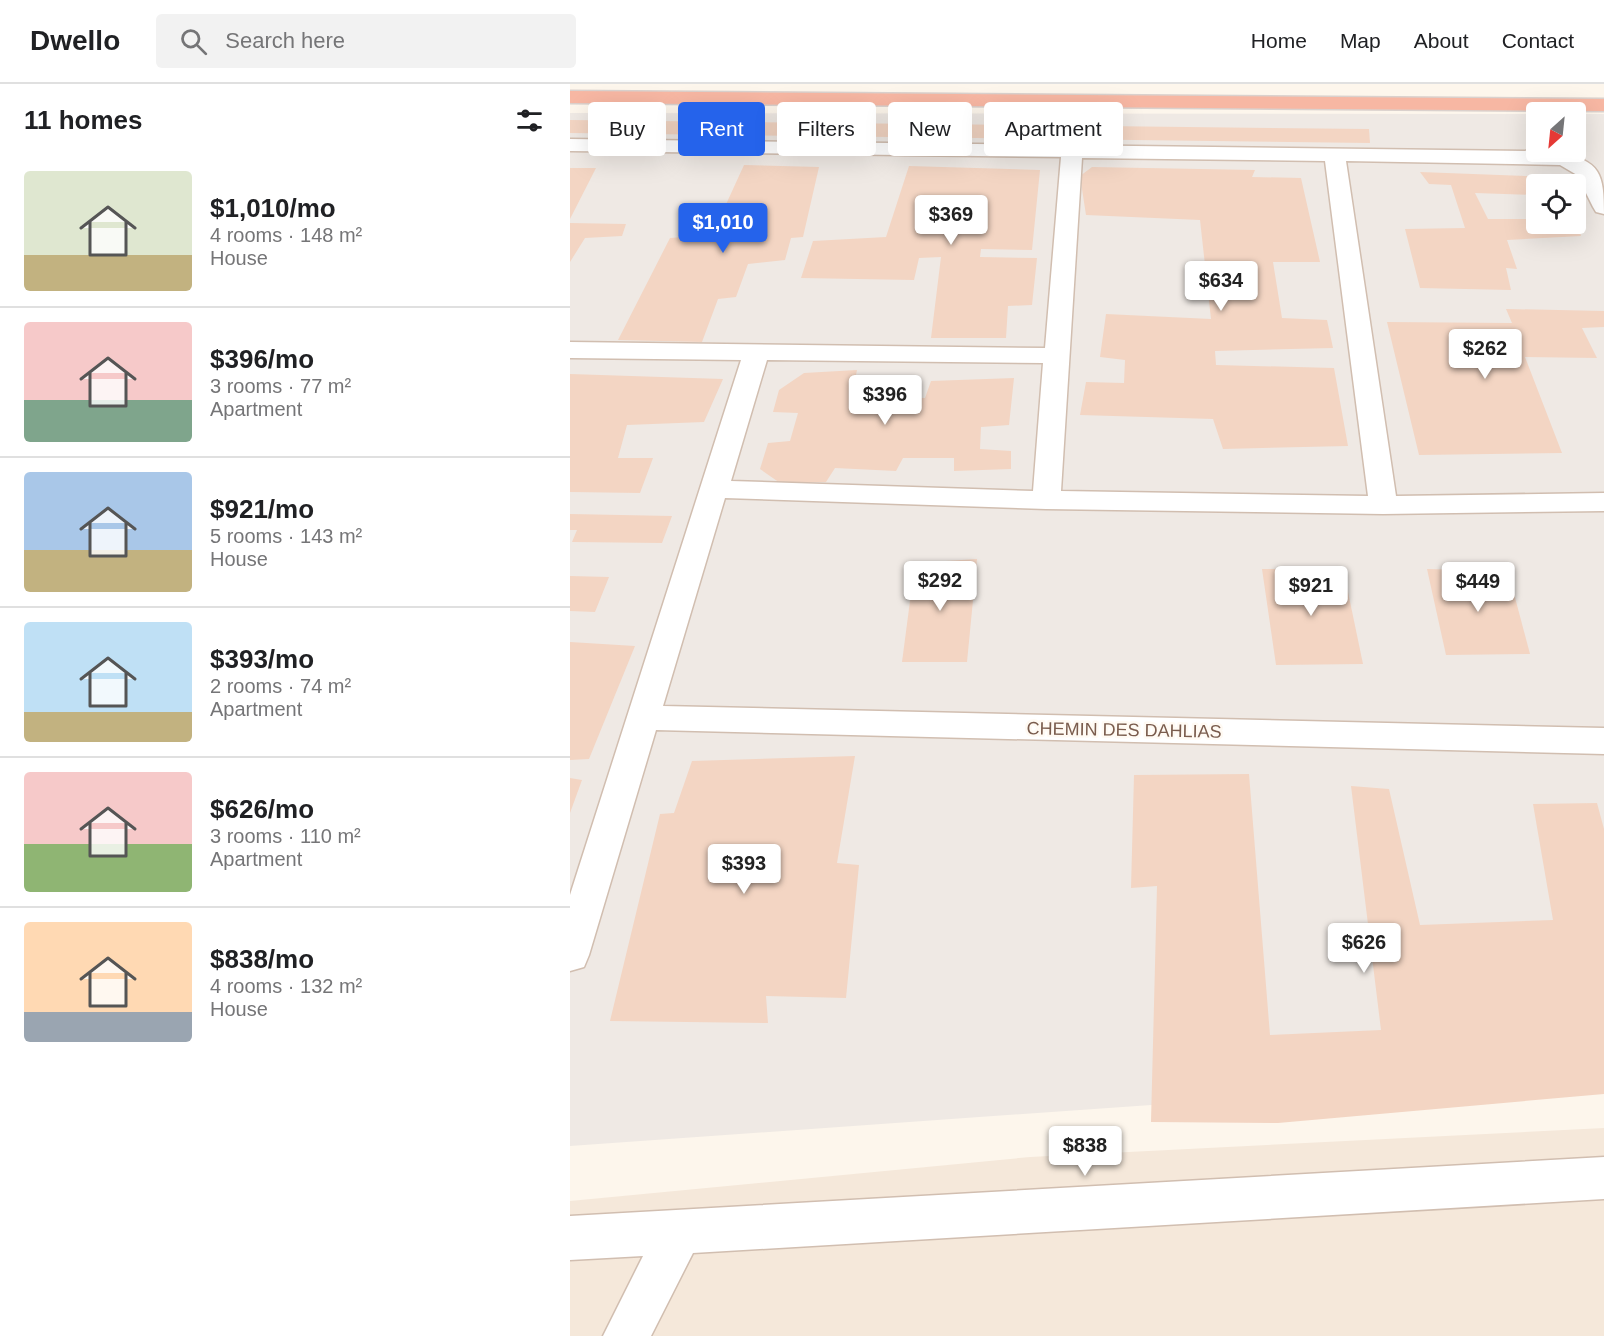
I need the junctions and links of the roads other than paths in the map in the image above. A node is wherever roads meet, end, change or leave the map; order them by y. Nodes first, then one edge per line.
1 (570, 97) edge
2 (1604, 105) edge
3 (570, 145) edge
4 (984, 150) edge
5 (1123, 151) edge
6 (1334, 153) junction
7 (1072, 156) edge
8 (1604, 207) edge
9 (570, 350) edge
10 (756, 353) junction
11 (1057, 356) junction
12 (716, 489) junction
13 (1047, 500) junction
14 (1604, 502) edge
15 (1383, 505) junction
16 (644, 718) junction
17 (1604, 741) edge
18 (570, 956) edge
19 (1604, 1178) edge
20 (680, 1231) junction
21 (570, 1238) edge
22 (626, 1336) edge

1 - 2 highway
3 - 4 street
5 - 6 street
6 - 8 street
6 - 15 street
7 - 11 street
9 - 10 street
10 - 11 street
10 - 12 street
11 - 13 street
12 - 13 street
12 - 16 street
13 - 15 street
14 - 15 street
16 - 17 street, CHEMIN DES DAHLIAS
16 - 18 street
19 - 20 street
20 - 21 street
20 - 22 street

